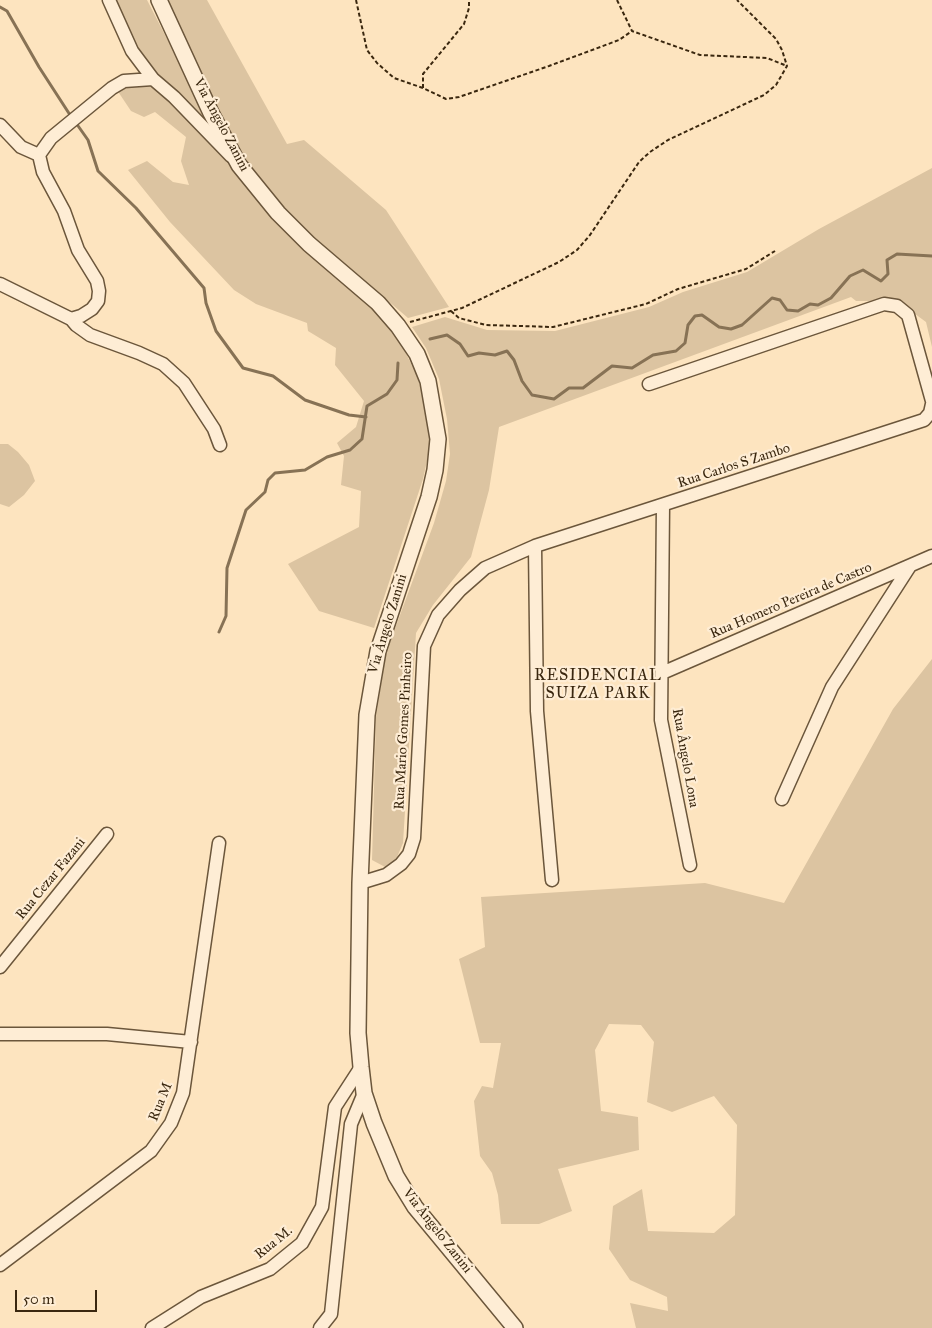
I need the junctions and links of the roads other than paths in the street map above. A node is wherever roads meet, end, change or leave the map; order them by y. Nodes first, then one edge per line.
1 (109, 0) edge
2 (159, 0) edge
3 (153, 79) junction
4 (0, 125) edge
5 (39, 155) junction
6 (240, 165) junction
7 (0, 284) edge
8 (71, 319) junction
9 (649, 384) dead end
10 (932, 403) edge
11 (220, 445) dead end
12 (663, 505) junction
13 (535, 546) junction
14 (932, 556) edge
15 (910, 566) junction
16 (662, 673) junction
17 (782, 799) dead end
18 (107, 834) dead end
19 (219, 842) dead end
20 (690, 865) dead end
21 (552, 880) dead end
22 (360, 884) junction
23 (0, 966) edge
24 (0, 1034) edge
25 (191, 1042) junction
26 (361, 1067) junction
27 (364, 1093) junction
28 (0, 1265) edge
29 (152, 1328) edge
30 (320, 1328) edge
31 (515, 1328) edge

1 - 3 street
2 - 6 street, Via Ângelo Zanini
3 - 5 street
3 - 6 street
4 - 5 street
5 - 8 street
6 - 22 street, Via Ângelo Zanini
7 - 8 street
8 - 11 street
9 - 10 street, Rua Carlos S Zambo
10 - 12 street, Rua Carlos S Zambo
12 - 13 street, Rua Carlos S Zambo
12 - 16 street, Rua Ângelo Lona
13 - 21 street
13 - 22 street, Rua Mario Gomes Pinheiro
14 - 15 street, Rua Homero Pereira de Castro
15 - 16 street, Rua Homero Pereira de Castro
15 - 17 street
16 - 20 street, Rua Ângelo Lona
18 - 23 street, Rua Cezar Fazani
19 - 25 street, Rua M
22 - 26 street, Via Ângelo Zanini
24 - 25 street
25 - 28 street, Rua M
26 - 27 street, Via Ângelo Zanini
26 - 29 street, Rua M.
27 - 30 street
27 - 31 street, Via Ângelo Zanini

